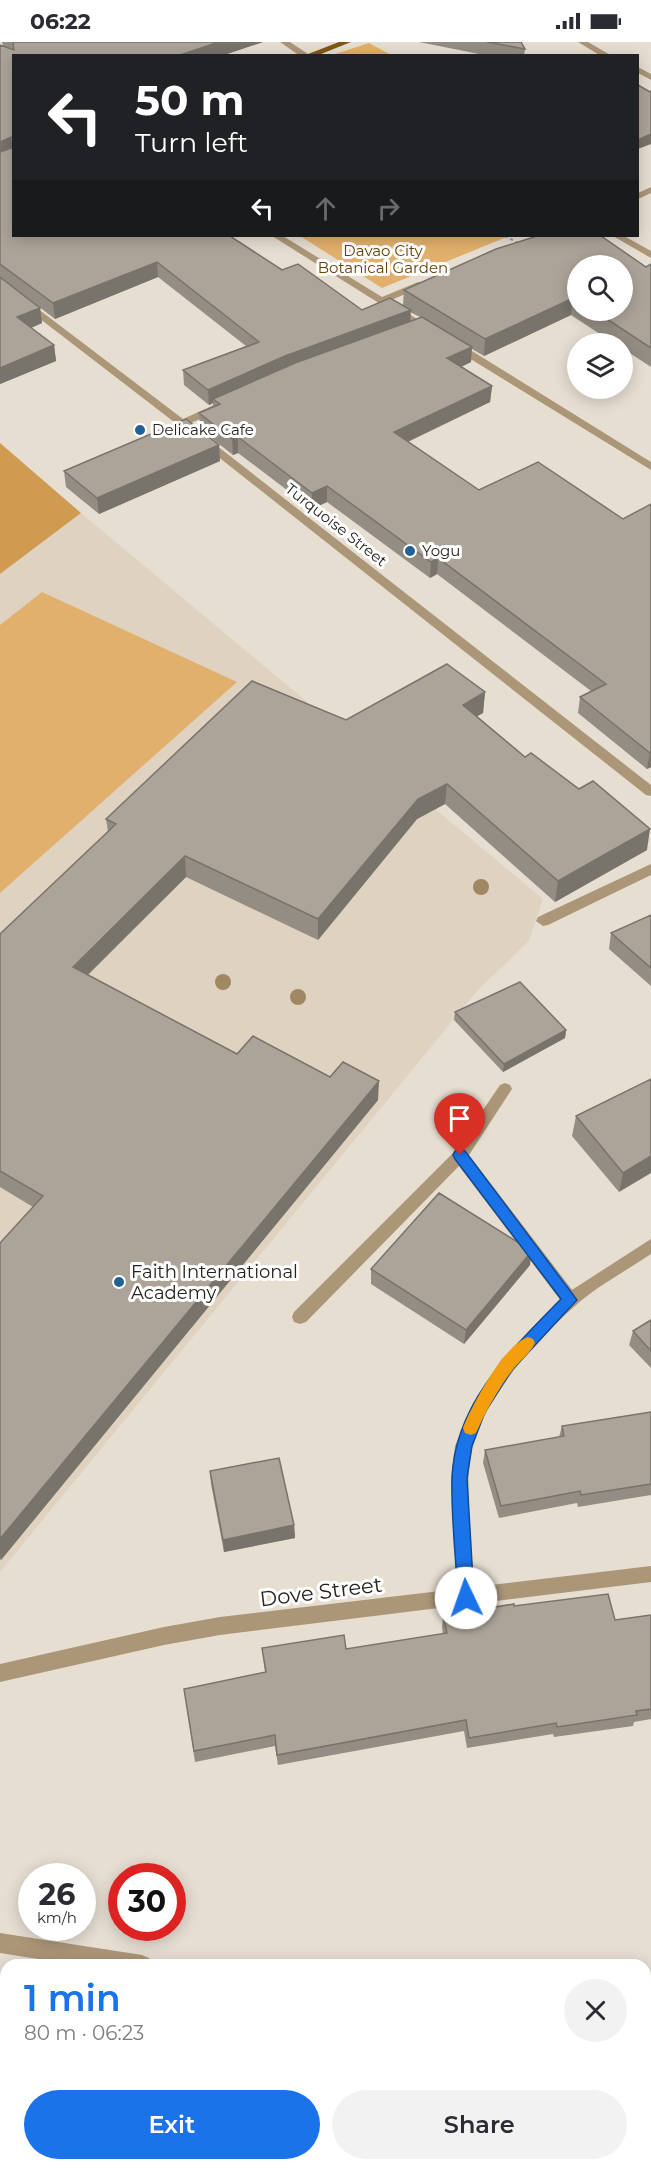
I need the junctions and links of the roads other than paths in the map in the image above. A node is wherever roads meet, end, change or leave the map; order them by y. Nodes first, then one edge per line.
1 (284, 42) edge
2 (347, 42) edge
3 (582, 42) edge
4 (304, 54) edge
5 (313, 54) edge
6 (604, 54) edge
7 (279, 237) edge
8 (620, 237) edge
9 (651, 255) edge
10 (435, 279) edge
11 (0, 283) edge
12 (382, 300) junction
13 (423, 326) junction
14 (412, 330) edge
15 (225, 404) edge
16 (182, 423) junction
17 (651, 467) edge
18 (651, 792) edge
19 (651, 869) edge
20 (543, 921) dead end
21 (506, 1089) dead end
22 (460, 1155) junction
23 (651, 1246) edge
24 (570, 1300) junction
25 (300, 1317) dead end
26 (651, 1574) edge
27 (466, 1598) junction
28 (0, 1673) edge
29 (0, 1943) edge
30 (103, 1959) edge

1 - 4 street
2 - 5 main road
3 - 6 street
7 - 12 street
8 - 9 street
10 - 12 street
11 - 16 street, Turquoise Street
12 - 13 street
13 - 14 street
13 - 17 street
15 - 16 street
16 - 18 street, Turquoise Street
19 - 20 street
21 - 22 street
22 - 24 street
22 - 25 street
23 - 24 street
24 - 27 street
26 - 27 street, Dove Street
27 - 28 street, Dove Street
29 - 30 street

